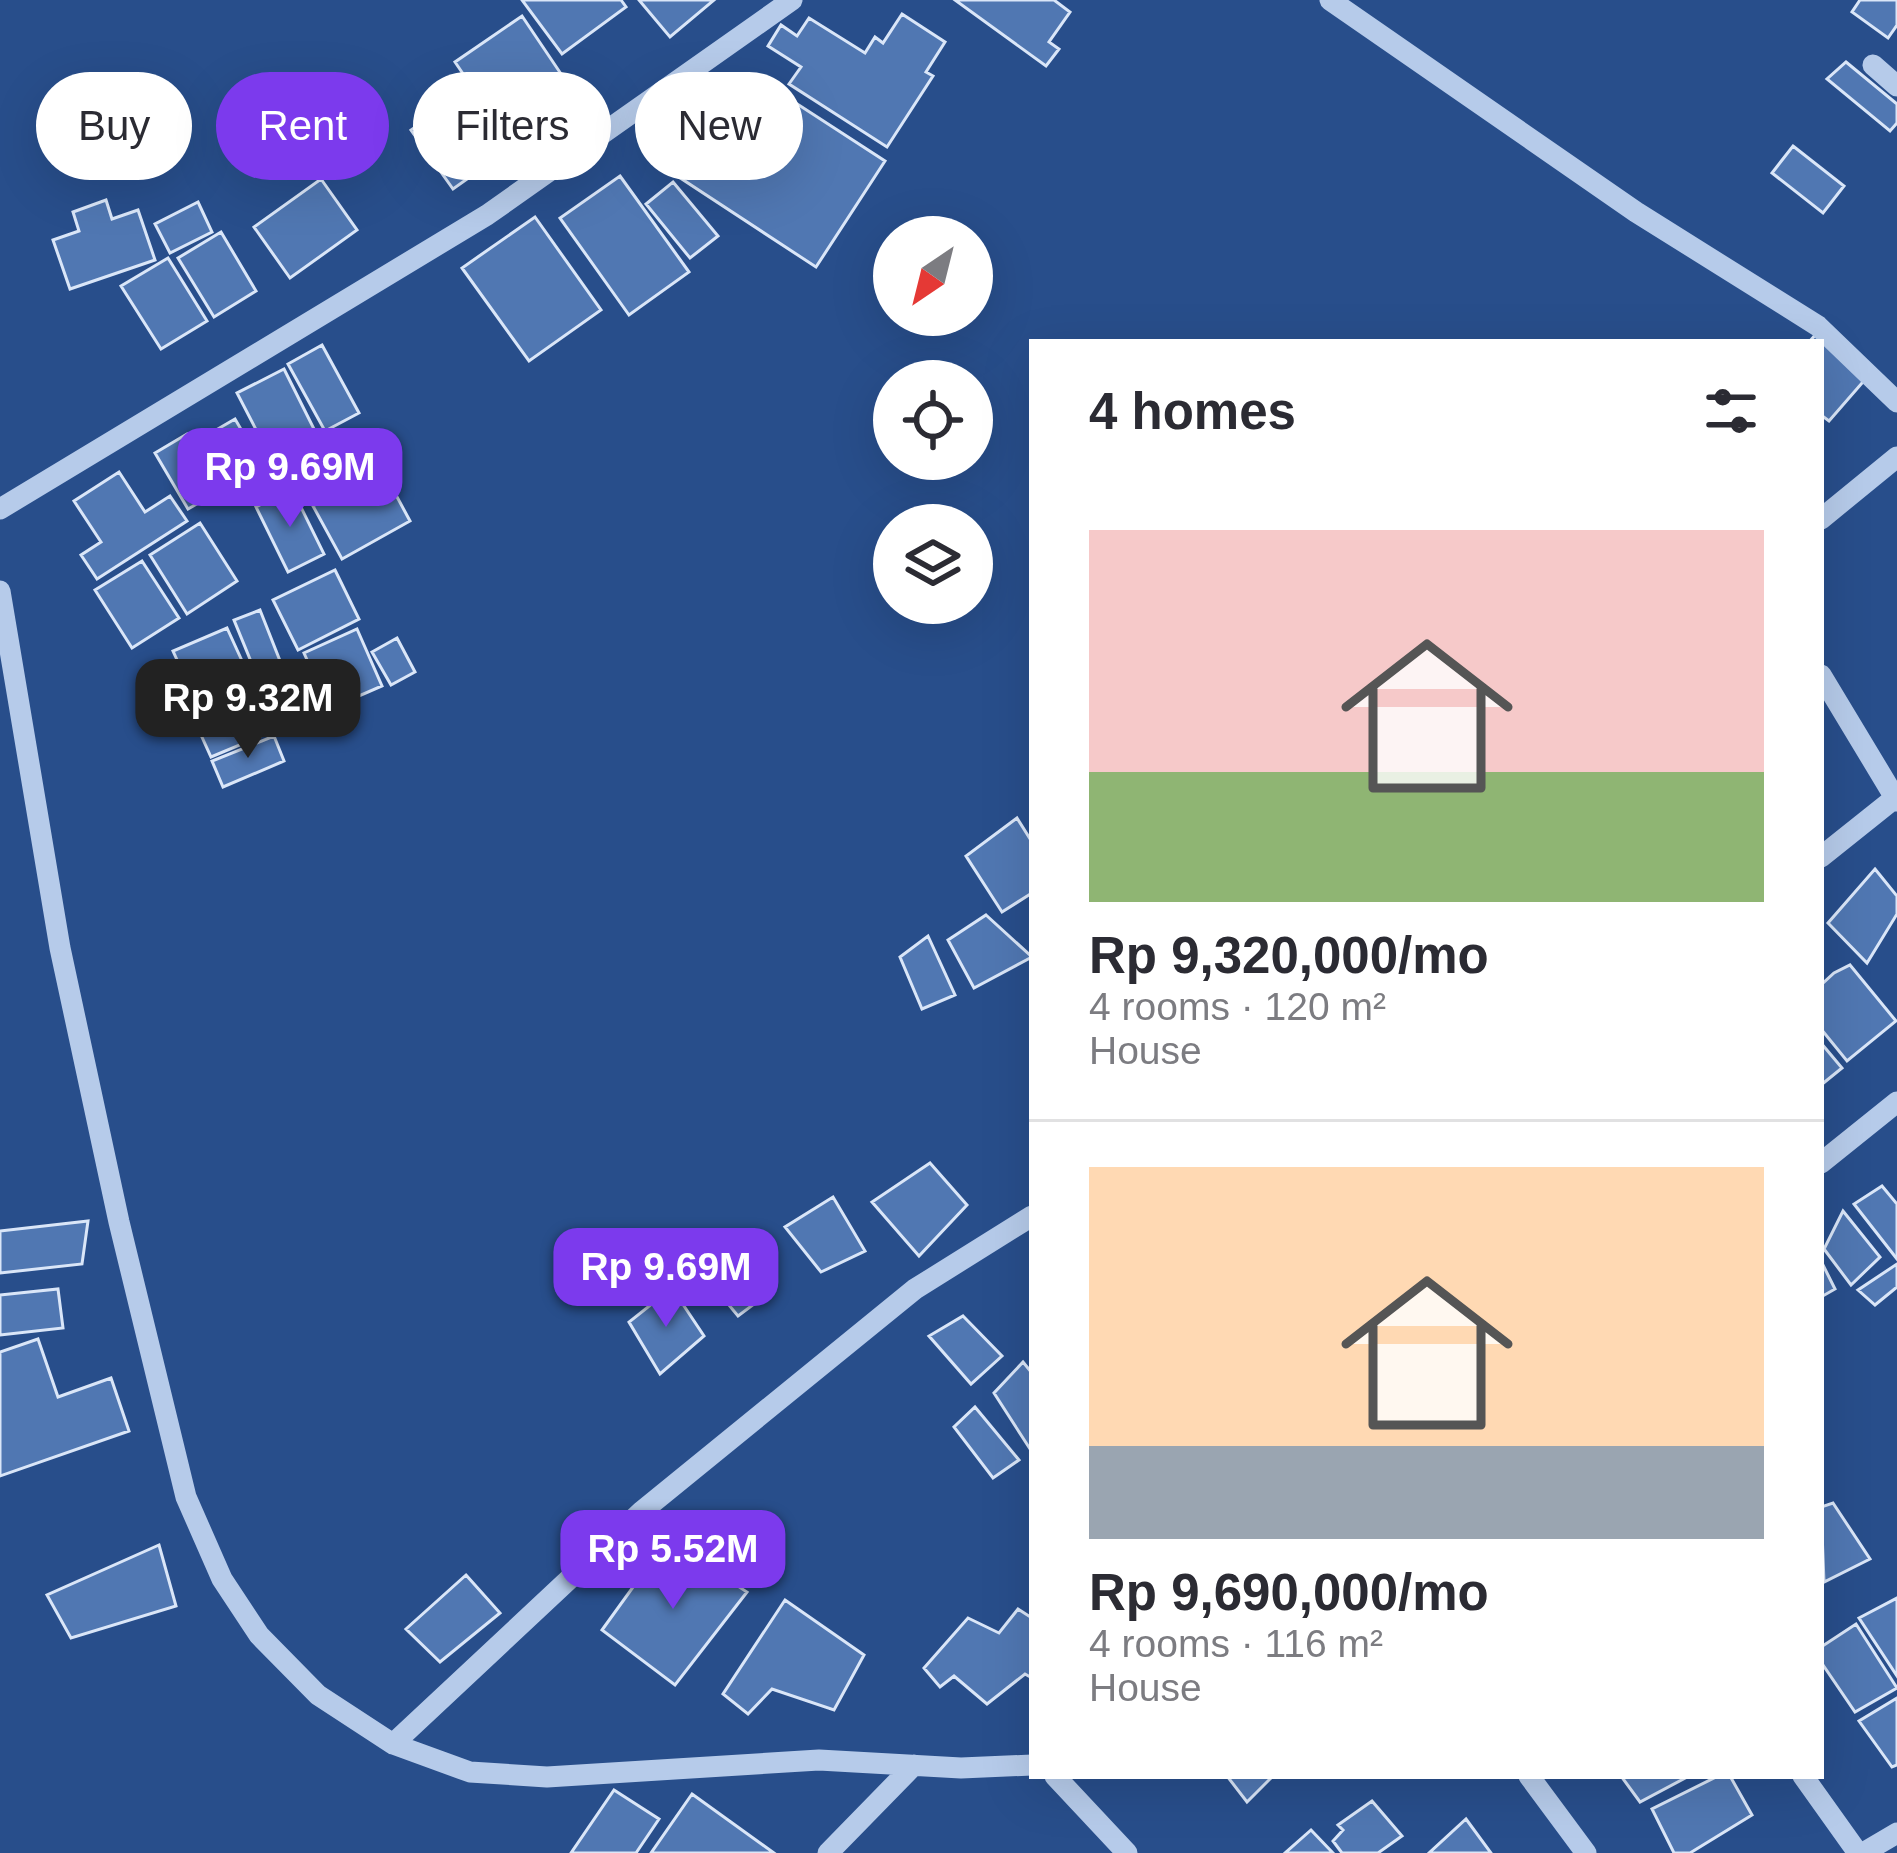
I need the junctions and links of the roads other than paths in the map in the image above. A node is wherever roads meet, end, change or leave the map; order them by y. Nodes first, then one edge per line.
1 (792, 0) edge
2 (1330, 0) edge
3 (1874, 65) dead end
4 (1897, 86) edge
5 (1818, 326) junction
6 (1802, 339) edge
7 (1897, 403) edge
8 (1897, 457) edge
9 (0, 509) edge
10 (1824, 517) edge
11 (0, 591) edge
12 (1824, 680) edge
13 (1896, 799) edge
14 (1824, 855) edge
15 (1897, 1102) edge
16 (1824, 1161) edge
17 (1029, 1218) edge
18 (394, 1744) junction
19 (914, 1765) junction
20 (1029, 1766) edge
21 (1058, 1779) edge
22 (1531, 1779) edge
23 (1805, 1779) edge
24 (1897, 1833) edge
25 (828, 1853) edge
26 (1127, 1853) edge
27 (1586, 1853) edge
28 (1860, 1853) edge

1 - 9 street
2 - 5 street
3 - 4 street
5 - 6 street
5 - 7 street
8 - 10 street
11 - 18 street
12 - 13 street
13 - 14 street
15 - 16 street
17 - 18 street
18 - 19 street
19 - 20 street
19 - 25 street
21 - 26 street
22 - 27 street
23 - 28 street
24 - 28 street

